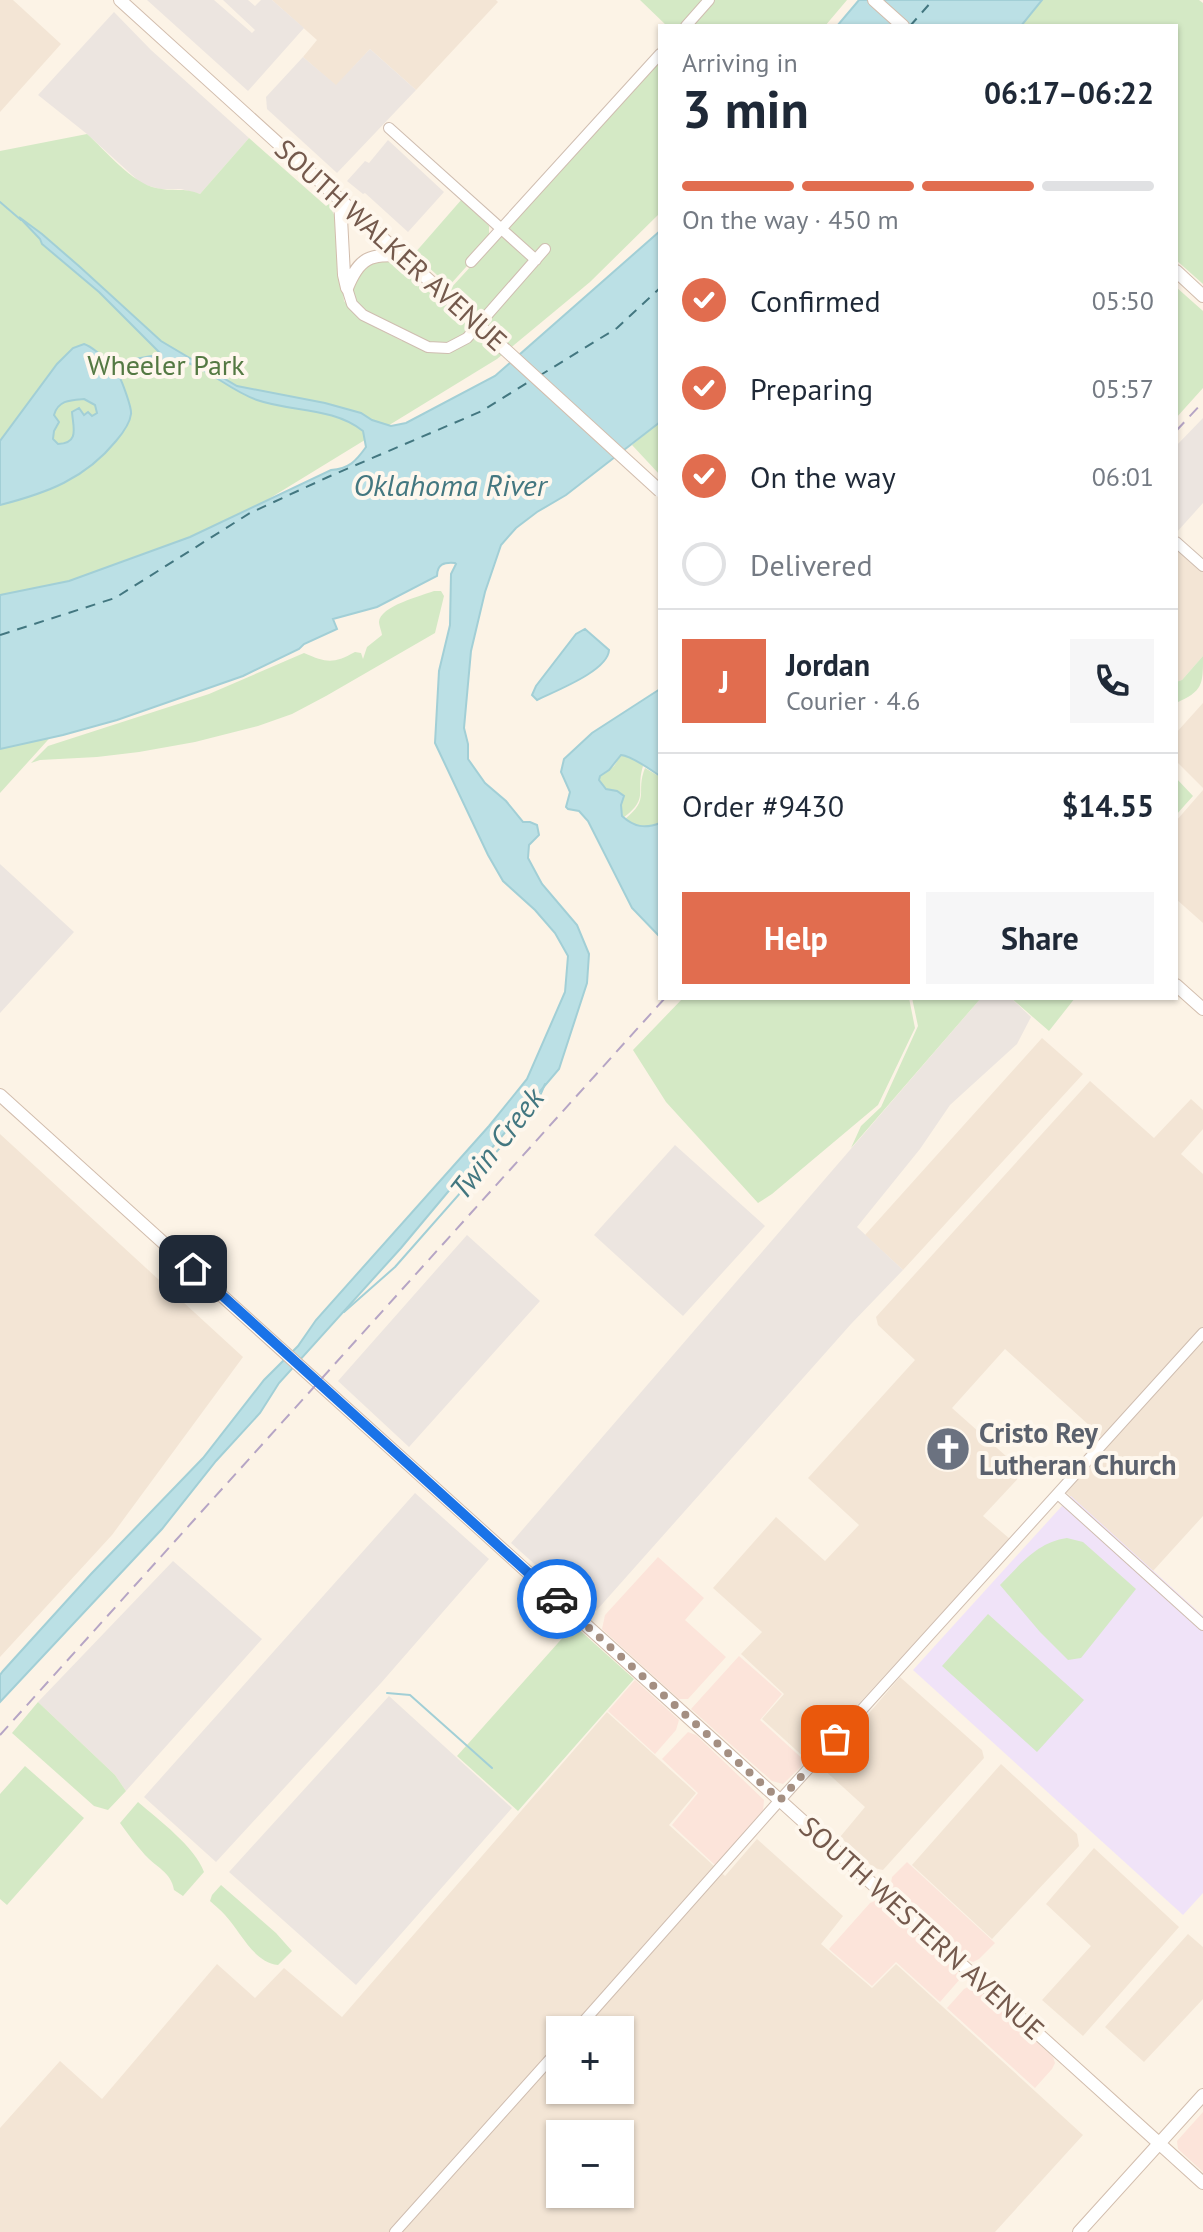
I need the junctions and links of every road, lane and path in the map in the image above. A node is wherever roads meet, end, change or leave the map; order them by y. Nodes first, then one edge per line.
1 (120, 0) edge
2 (709, 0) edge
3 (874, 0) edge
4 (688, 24) edge
5 (901, 24) edge
6 (658, 56) edge
7 (389, 128) dead end
8 (340, 199) junction
9 (501, 229) junction
10 (545, 249) dead end
11 (402, 255) junction
12 (536, 260) junction
13 (471, 262) dead end
14 (1178, 273) edge
15 (347, 288) junction
16 (1203, 296) edge
17 (658, 489) edge
18 (1178, 544) edge
19 (1203, 566) edge
20 (1178, 987) edge
21 (1203, 1009) edge
22 (0, 1095) edge
23 (1203, 1333) edge
24 (1058, 1494) junction
25 (1203, 1625) edge
26 (780, 1800) junction
27 (588, 2016) edge
28 (546, 2064) edge
29 (1203, 2095) edge
30 (1160, 2144) junction
31 (1203, 2183) edge
32 (395, 2232) edge
33 (1079, 2232) edge

1 - 8 main road, SOUTH WALKER AVENUE
2 - 4 street
3 - 5 main road
6 - 9 street
7 - 9 street
8 - 11 main road, SOUTH WALKER AVENUE
8 - 15 main road
9 - 12 street
9 - 13 street
10 - 12 street
11 - 15 main road
11 - 17 main road, SOUTH WALKER AVENUE, bridge
12 - 15 street, SOUTH WALKER AVENUE
14 - 16 main road
18 - 19 street
20 - 21 main road
22 - 26 main road, SOUTH WESTERN AVENUE
23 - 24 street
24 - 25 street
24 - 26 street
26 - 27 street
26 - 30 main road, SOUTH WESTERN AVENUE
28 - 32 street
29 - 30 main road
30 - 31 main road, SOUTH WESTERN AVENUE
30 - 33 main road

